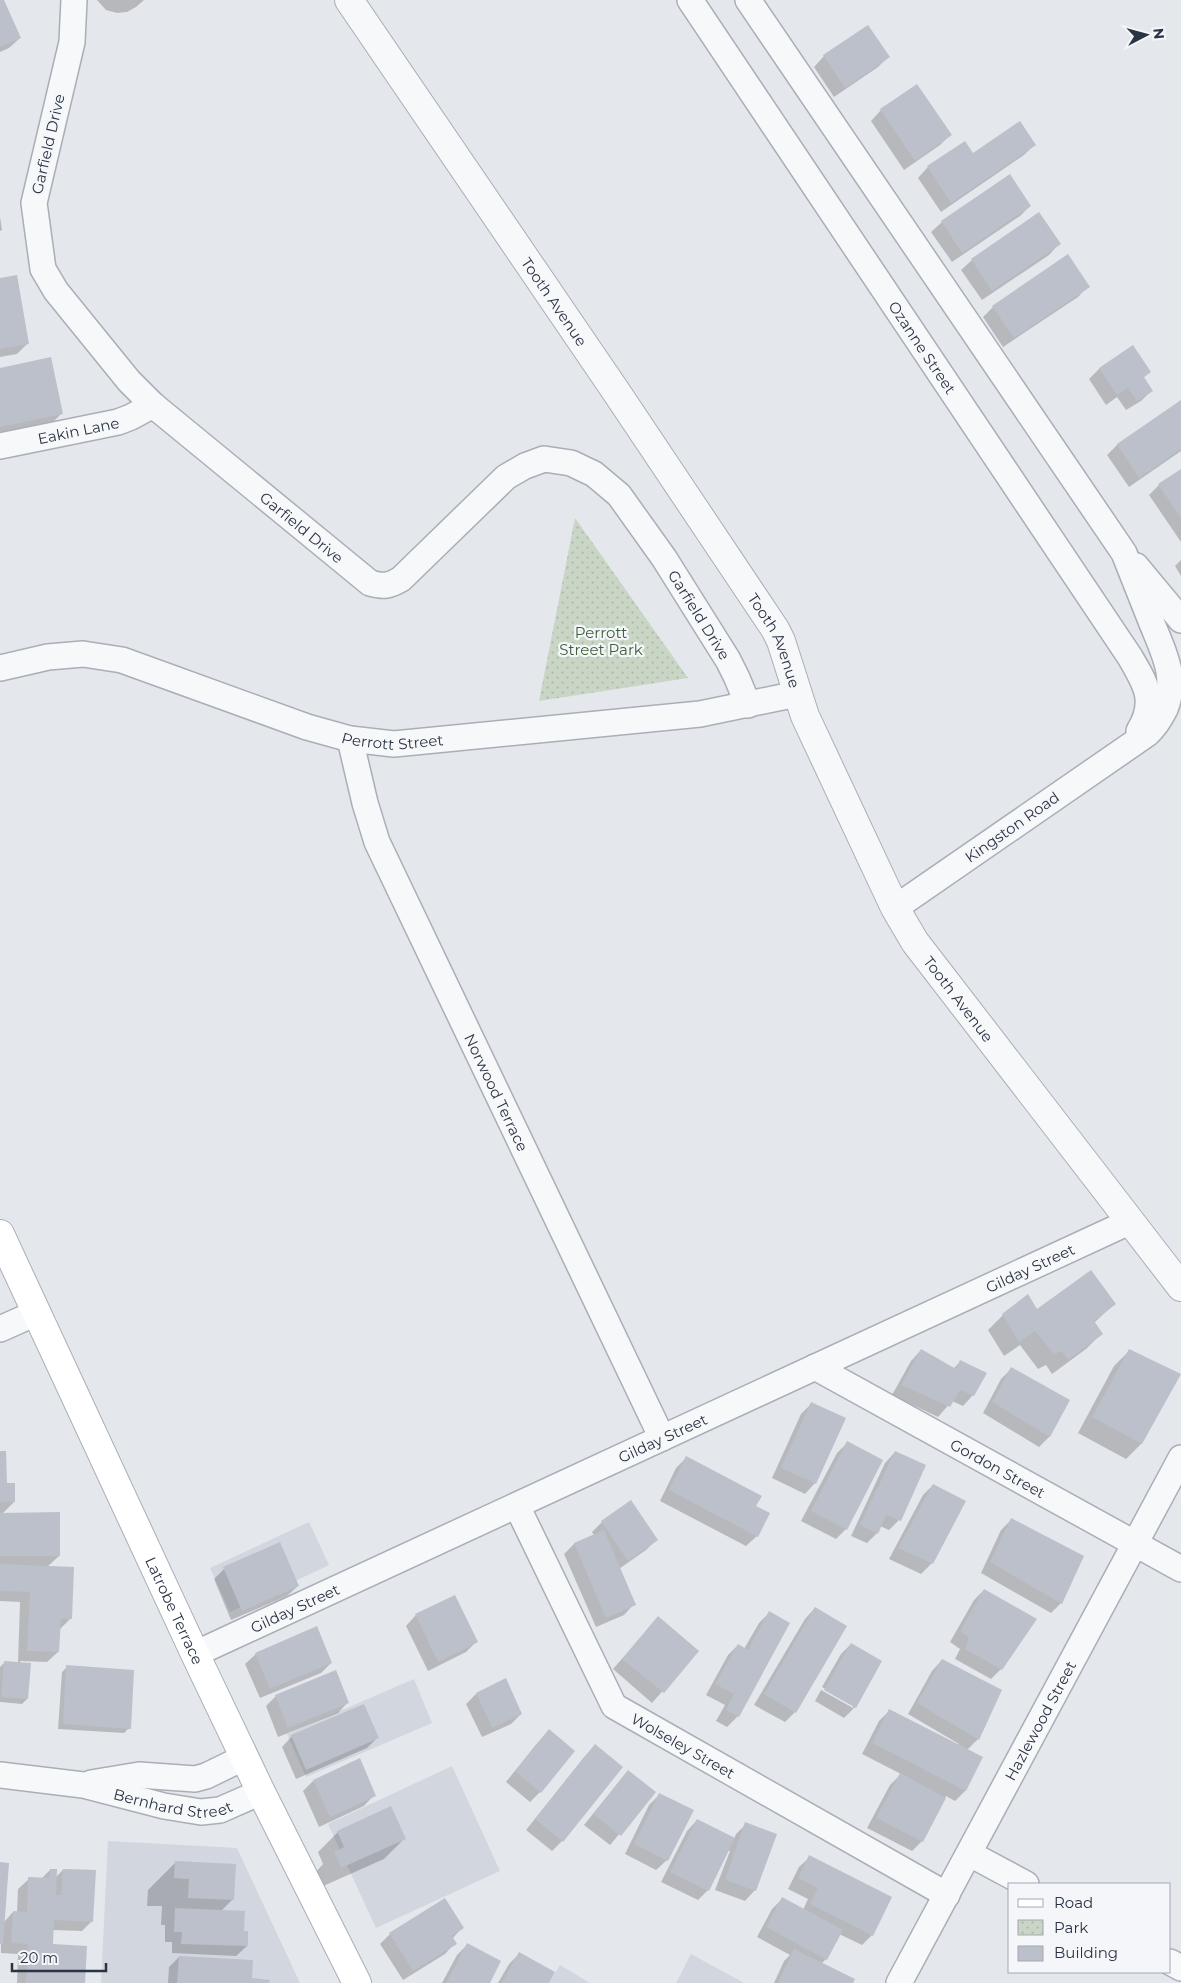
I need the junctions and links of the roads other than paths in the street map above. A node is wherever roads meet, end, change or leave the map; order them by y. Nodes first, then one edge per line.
1 (74, 0) edge
2 (349, 0) edge
3 (690, 0) edge
4 (748, 0) edge
5 (152, 405) junction
6 (0, 446) edge
7 (1124, 553) junction
8 (1181, 620) edge
9 (0, 668) edge
10 (1159, 693) junction
11 (797, 694) junction
12 (748, 704) junction
13 (350, 739) junction
14 (894, 908) junction
15 (1129, 1222) junction
16 (0, 1234) edge
17 (1181, 1287) edge
18 (36, 1313) junction
19 (0, 1329) edge
20 (815, 1367) junction
21 (662, 1438) junction
22 (1181, 1458) edge
23 (517, 1506) junction
24 (1136, 1543) junction
25 (1181, 1568) edge
26 (195, 1654) junction
27 (245, 1757) junction
28 (0, 1775) edge
29 (83, 1785) junction
30 (261, 1792) junction
31 (970, 1854) junction
32 (1024, 1883) edge
33 (947, 1895) junction
34 (358, 1983) edge
35 (899, 1983) edge

1 - 5 street, Garfield Drive
2 - 11 street, Tooth Avenue
3 - 10 street, Ozanne Street
4 - 7 street
5 - 6 street, Eakin Lane
5 - 12 street, Garfield Drive
7 - 8 street
7 - 10 street
9 - 13 street, Perrott Street
10 - 14 street, Kingston Road
11 - 12 street, Perrott Street
11 - 14 street, Tooth Avenue
12 - 13 street, Perrott Street
13 - 21 street, Norwood Terrace
14 - 15 street, Tooth Avenue
15 - 17 street, Tooth Avenue
15 - 20 street, Gilday Street
16 - 18 main road, Latrobe Terrace
18 - 19 street
18 - 26 main road, Latrobe Terrace
20 - 21 street, Gilday Street
20 - 24 street, Gordon Street
21 - 23 street, Gilday Street
22 - 24 street, Hazlewood Street
23 - 26 street, Gilday Street
23 - 33 street, Wolseley Street
24 - 25 street, Gordon Street
24 - 31 street, Hazlewood Street
26 - 27 main road, Latrobe Terrace
27 - 29 street, Bernhard Street
27 - 30 main road, Latrobe Terrace
28 - 29 street, Bernhard Street
29 - 30 street, Bernhard Street
30 - 34 main road, Latrobe Terrace
31 - 32 street
31 - 33 street, Hazlewood Street
33 - 35 street, Hazlewood Street

